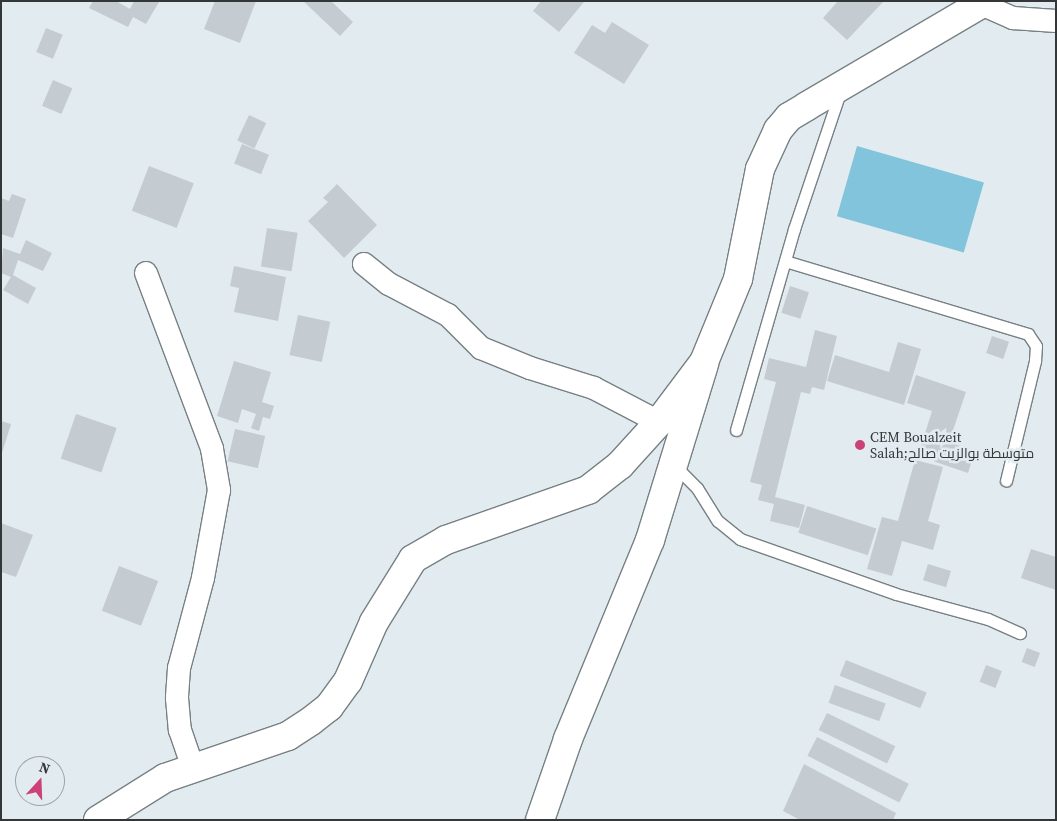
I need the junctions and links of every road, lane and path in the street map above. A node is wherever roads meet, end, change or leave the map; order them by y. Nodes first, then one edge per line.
1 (980, 2) edge
2 (1056, 20) edge
3 (842, 86) junction
4 (785, 261) junction
5 (364, 264) dead end
6 (146, 273) dead end
7 (704, 362) junction
8 (659, 422) junction
9 (736, 430) dead end
10 (674, 465) junction
11 (1006, 481) dead end
12 (1020, 633) dead end
13 (193, 768) junction
14 (98, 820) edge
15 (540, 820) edge

1 - 2 street
1 - 3 main road
3 - 4 lane
3 - 7 main road
4 - 9 lane
4 - 11 lane
5 - 8 street
6 - 13 street
7 - 8 main road
7 - 10 main road
8 - 13 main road
10 - 12 lane
10 - 15 main road
13 - 14 main road

